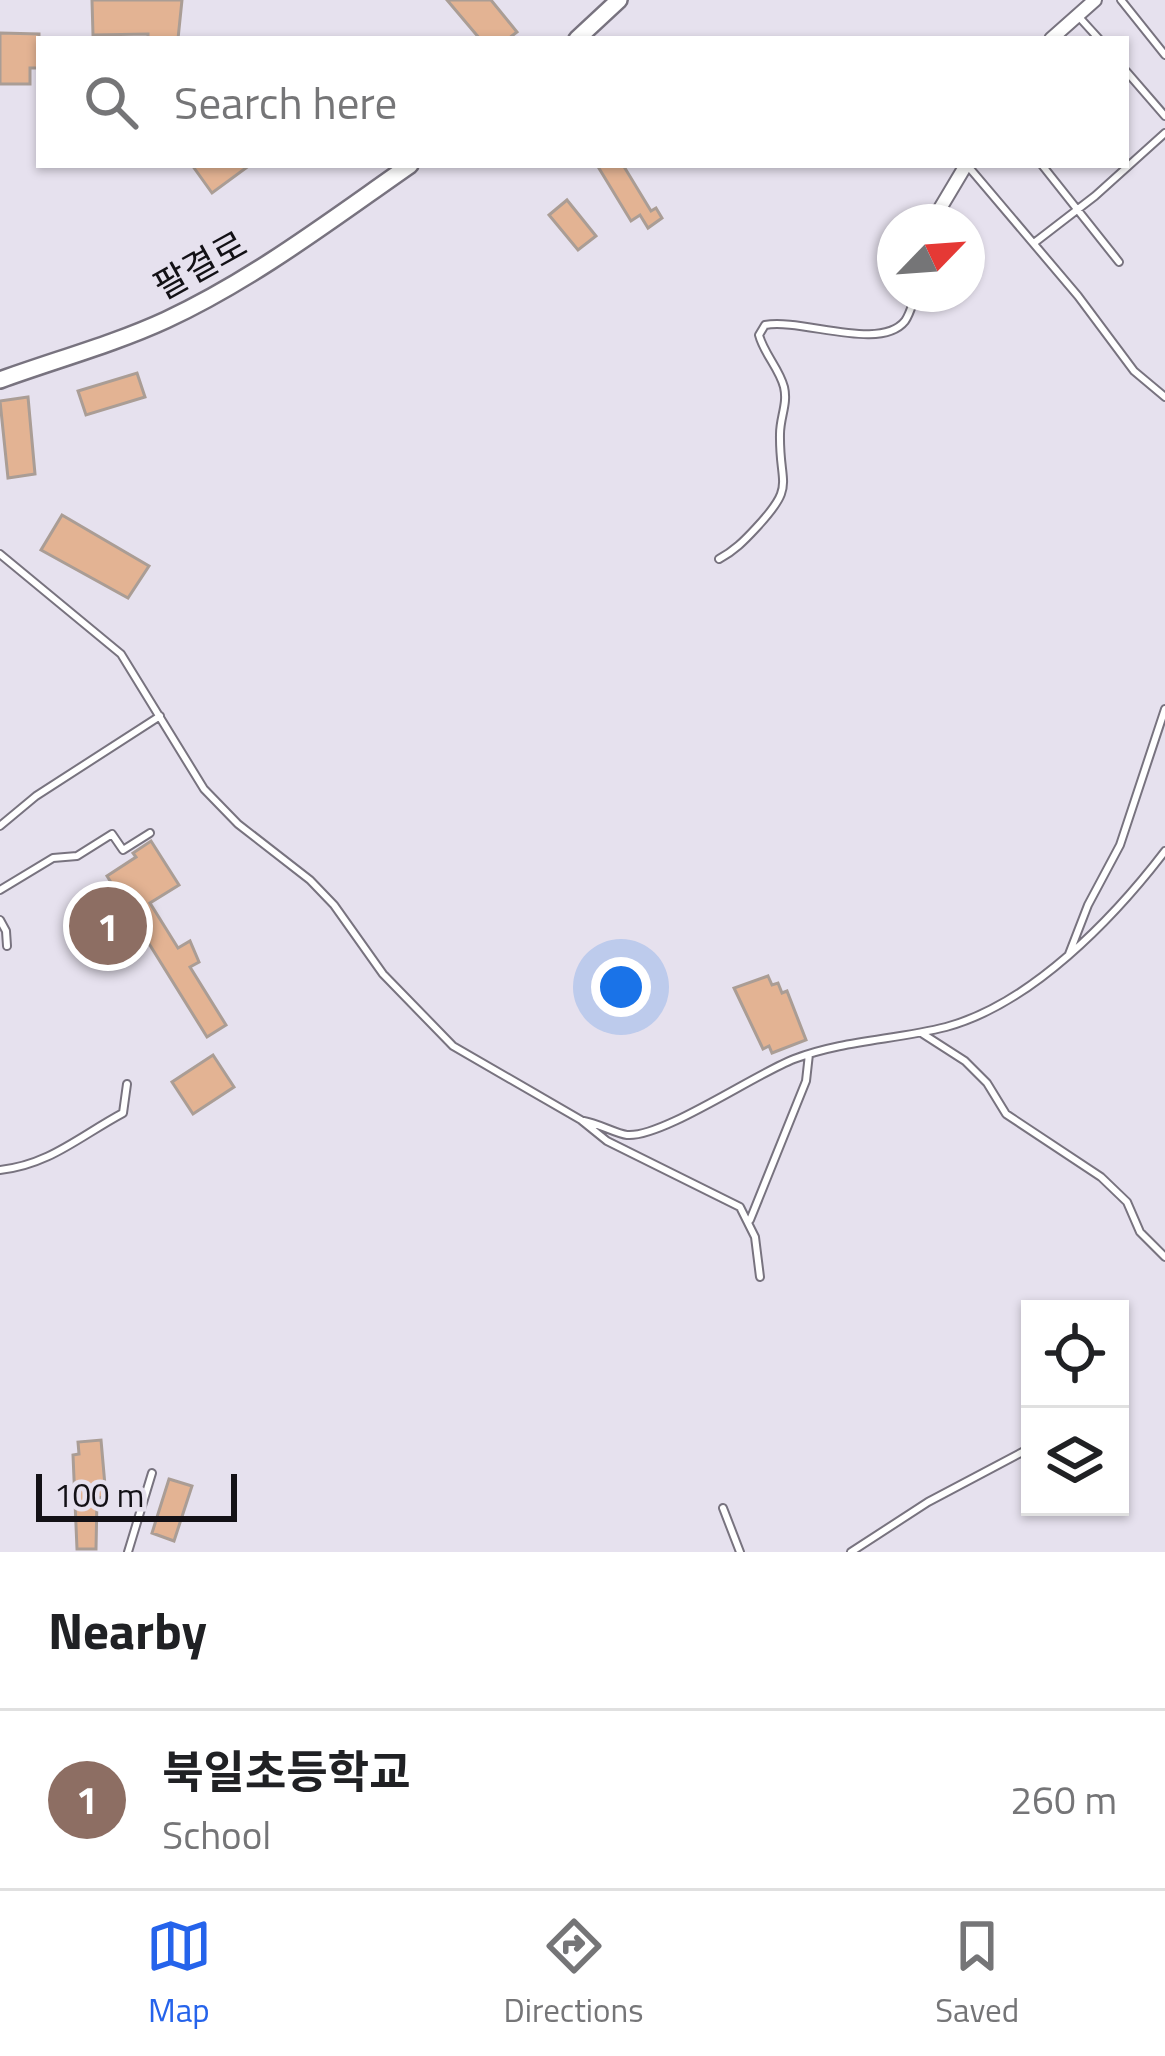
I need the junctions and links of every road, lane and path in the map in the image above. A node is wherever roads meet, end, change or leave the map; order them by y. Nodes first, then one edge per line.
1 (619, 0) edge
2 (1095, 0) edge
3 (1120, 0) edge
4 (1077, 14) junction
5 (580, 36) edge
6 (1054, 36) edge
7 (1096, 36) edge
8 (1164, 52) edge
9 (1129, 74) edge
10 (1165, 116) edge
11 (1165, 134) edge
12 (1129, 161) edge
13 (406, 168) edge
14 (965, 168) edge
15 (970, 168) edge
16 (1044, 168) edge
17 (1119, 169) edge
18 (943, 204) edge
19 (1078, 209) junction
20 (1034, 243) junction
21 (1119, 262) dead end
22 (908, 312) edge
23 (0, 380) edge
24 (1165, 397) edge
25 (0, 554) edge
26 (719, 559) dead end
27 (1165, 710) edge
28 (160, 716) junction
29 (0, 826) edge
30 (150, 833) dead end
31 (1165, 851) edge
32 (0, 890) edge
33 (0, 920) edge
34 (0, 940) edge
35 (1067, 957) junction
36 (920, 1032) junction
37 (808, 1054) junction
38 (127, 1084) dead end
39 (580, 1120) junction
40 (0, 1171) edge
41 (749, 1221) junction
42 (1165, 1257) edge
43 (760, 1277) dead end
44 (1021, 1453) edge
45 (152, 1473) dead end
46 (723, 1508) dead end
47 (128, 1552) edge
48 (740, 1552) edge
49 (851, 1552) edge

1 - 5 street
2 - 4 street
3 - 8 lane
4 - 6 street
4 - 7 lane
9 - 10 lane
11 - 12 lane
13 - 23 street, 팔결로
14 - 18 street
15 - 20 lane
16 - 19 lane
17 - 19 lane
19 - 20 lane
19 - 21 lane
20 - 24 lane
22 - 26 lane
25 - 28 lane
27 - 35 lane
28 - 29 lane
28 - 39 lane
30 - 32 lane
31 - 35 lane
33 - 34 lane
35 - 36 lane
36 - 37 lane
36 - 42 lane
37 - 39 lane
37 - 41 lane
38 - 40 lane
39 - 41 lane
41 - 43 lane
44 - 49 lane
45 - 47 lane
46 - 48 lane

